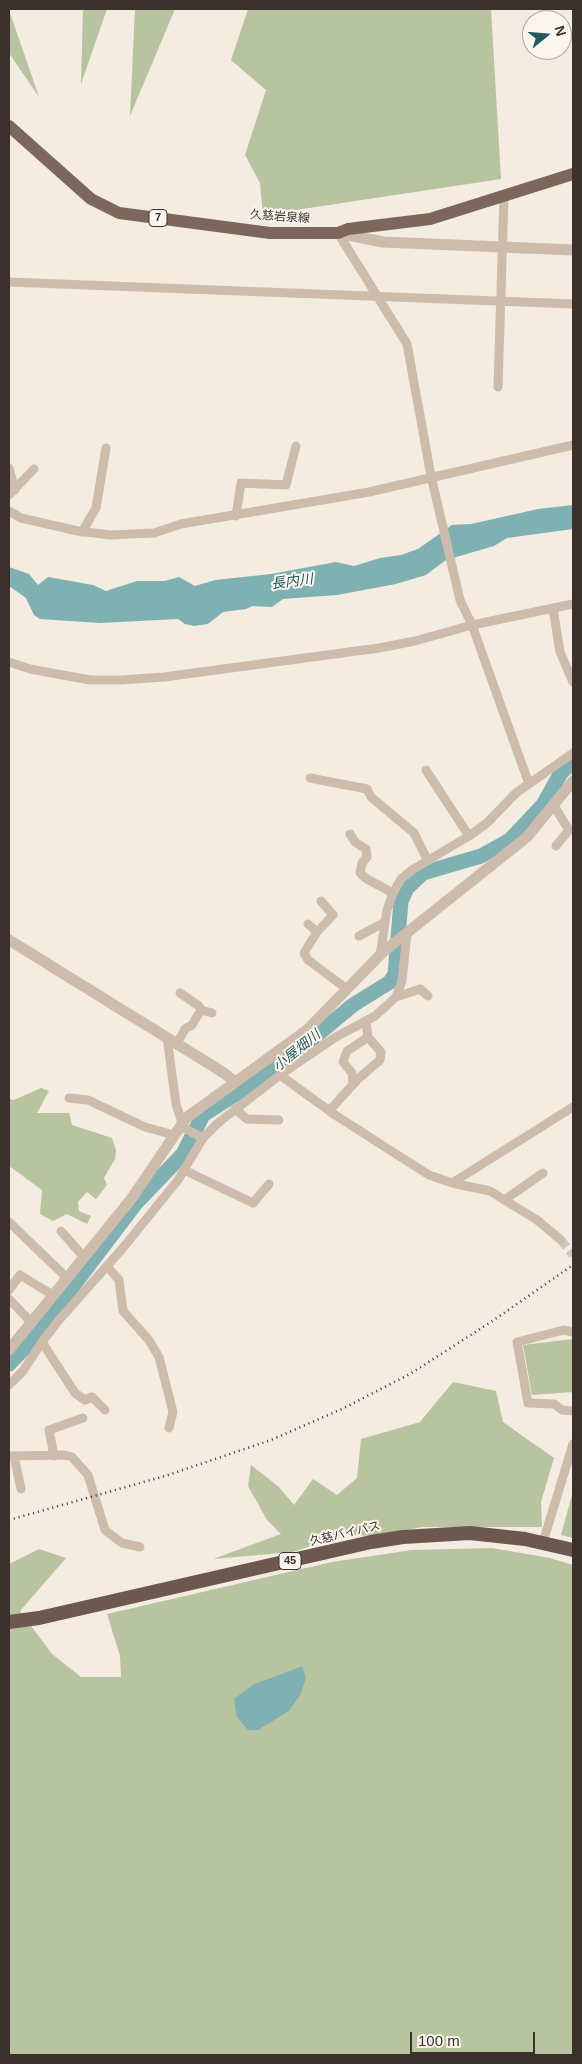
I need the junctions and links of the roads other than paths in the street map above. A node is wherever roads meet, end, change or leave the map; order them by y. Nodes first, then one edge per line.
1 (9, 126) edge
2 (573, 174) edge
3 (504, 197) junction
4 (338, 233) junction
5 (503, 247) junction
6 (573, 250) edge
7 (9, 282) edge
8 (375, 296) junction
9 (501, 301) junction
10 (573, 304) edge
11 (498, 386) dead end
12 (573, 445) edge
13 (296, 446) dead end
14 (106, 448) dead end
15 (9, 468) edge
16 (34, 469) dead end
17 (432, 476) junction
18 (12, 493) edge
19 (9, 511) edge
20 (236, 516) junction
21 (82, 532) junction
22 (573, 604) edge
23 (553, 608) junction
24 (472, 625) junction
25 (9, 662) edge
26 (573, 682) edge
27 (573, 753) edge
28 (426, 770) dead end
29 (310, 778) dead end
30 (573, 781) edge
31 (529, 784) junction
32 (554, 806) junction
33 (350, 834) dead end
34 (469, 836) junction
35 (556, 846) dead end
36 (428, 861) junction
37 (393, 893) junction
38 (321, 901) dead end
39 (385, 922) junction
40 (308, 924) dead end
41 (317, 932) junction
42 (405, 935) junction
43 (359, 936) dead end
44 (9, 940) edge
45 (382, 953) junction
46 (347, 989) junction
47 (180, 993) dead end
48 (428, 996) dead end
49 (396, 997) junction
50 (201, 1010) junction
51 (212, 1014) dead end
52 (366, 1021) junction
53 (368, 1037) junction
54 (172, 1040) junction
55 (280, 1075) junction
56 (234, 1082) junction
57 (353, 1084) junction
58 (69, 1098) dead end
59 (573, 1107) edge
60 (235, 1109) junction
61 (329, 1111) junction
62 (279, 1120) dead end
63 (180, 1128) junction
64 (201, 1136) junction
65 (184, 1170) junction
66 (543, 1173) dead end
67 (452, 1183) junction
68 (268, 1184) dead end
69 (504, 1200) junction
70 (9, 1222) edge
71 (61, 1231) dead end
72 (561, 1240) tunnel mouth
73 (83, 1256) junction
74 (107, 1266) junction
75 (67, 1278) junction
76 (9, 1290) edge
77 (53, 1295) junction
78 (9, 1299) edge
79 (32, 1323) junction
80 (573, 1332) edge
81 (42, 1342) junction
82 (9, 1350) edge
83 (9, 1385) edge
84 (105, 1410) dead end
85 (573, 1410) edge
86 (83, 1418) dead end
87 (168, 1428) dead end
88 (573, 1444) edge
89 (11, 1456) edge
90 (54, 1456) junction
91 (22, 1489) dead end
92 (543, 1542) junction
93 (140, 1547) dead end
94 (573, 1550) edge
95 (9, 1622) edge

1 - 4 main road, 久慈岩泉線 / 7
2 - 3 main road, 久慈岩泉線 / 7
3 - 4 main road, 久慈岩泉線 / 7
3 - 5 street
4 - 5 street
4 - 8 street
5 - 6 street
5 - 9 street
7 - 8 street
8 - 9 street
8 - 17 street
9 - 10 street
9 - 11 street
12 - 17 street
13 - 20 street
14 - 21 street
15 - 18 street
16 - 18 street
17 - 20 street
17 - 24 street
19 - 21 street
20 - 21 street
22 - 23 street
23 - 24 street
23 - 26 street
24 - 25 street
24 - 31 street
27 - 31 street
28 - 34 street
29 - 36 street
30 - 32 street
31 - 34 street
32 - 35 street
32 - 42 street
33 - 37 street
34 - 36 street
36 - 37 street
37 - 39 street
38 - 41 street
39 - 43 street
39 - 45 street
40 - 41 street
41 - 46 street
42 - 45 street
42 - 49 street
44 - 54 street
45 - 46 street
46 - 56 street
47 - 50 street
48 - 49 street
49 - 52 street
50 - 51 street
50 - 54 street
52 - 53 street
52 - 55 street
53 - 57 street
53 - 57 street
54 - 56 street
54 - 63 street
55 - 60 street
55 - 61 street
56 - 63 street
57 - 61 street
58 - 63 street
59 - 67 street
60 - 62 street
60 - 64 street
61 - 67 street
63 - 64 street
63 - 73 street
64 - 65 street
65 - 68 street
65 - 74 street
66 - 69 street
67 - 69 street
69 - 72 street
70 - 75 street
71 - 73 street
73 - 75 street
74 - 81 street
74 - 87 street
75 - 77 street
76 - 77 street
77 - 79 street
78 - 79 street
79 - 82 street
80 - 85 street
81 - 83 street
81 - 84 street
86 - 90 street
88 - 92 street
89 - 90 street
89 - 91 street
90 - 93 street
92 - 94 highway, 久慈バイパス / 45
92 - 95 highway, 久慈バイパス / 45

